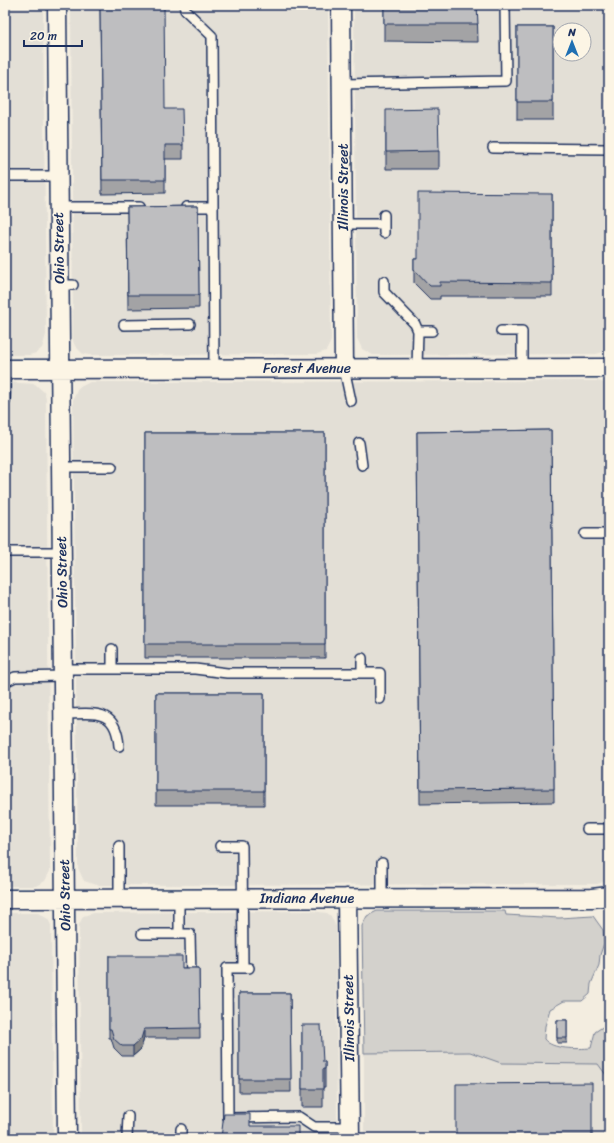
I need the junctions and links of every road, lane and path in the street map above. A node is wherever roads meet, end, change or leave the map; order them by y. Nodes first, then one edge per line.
1 (57, 5) edge
2 (185, 5) edge
3 (341, 5) edge
4 (505, 5) edge
5 (342, 84) junction
6 (493, 148) dead end
7 (609, 148) edge
8 (5, 176) edge
9 (58, 176) junction
10 (58, 207) junction
11 (150, 207) edge
12 (174, 207) edge
13 (213, 207) junction
14 (343, 224) junction
15 (384, 224) dead end
16 (384, 281) dead end
17 (190, 324) dead end
18 (124, 325) dead end
19 (418, 331) junction
20 (432, 331) dead end
21 (501, 331) dead end
22 (214, 368) junction
23 (344, 368) junction
24 (417, 368) junction
25 (522, 368) junction
26 (609, 368) edge
27 (6, 369) edge
28 (60, 369) junction
29 (5, 401) edge
30 (351, 401) dead end
31 (359, 443) dead end
32 (362, 465) dead end
33 (61, 467) junction
34 (112, 467) dead end
35 (585, 534) dead end
36 (609, 534) edge
37 (5, 552) edge
38 (62, 552) junction
39 (112, 649) dead end
40 (362, 658) dead end
41 (112, 669) junction
42 (63, 672) junction
43 (362, 674) junction
44 (5, 682) edge
45 (380, 699) dead end
46 (63, 714) junction
47 (119, 746) dead end
48 (587, 829) dead end
49 (609, 829) edge
50 (119, 846) dead end
51 (220, 846) dead end
52 (382, 863) dead end
53 (609, 896) edge
54 (179, 898) junction
55 (242, 898) junction
56 (347, 898) junction
57 (382, 898) junction
58 (5, 899) edge
59 (65, 899) junction
60 (119, 899) junction
61 (142, 934) dead end
62 (179, 934) junction
63 (191, 978) edge
64 (128, 1116) dead end
65 (350, 1133) edge
66 (67, 1138) edge
67 (127, 1138) edge

1 - 9 street, Ohio Street
2 - 13 lane
3 - 5 street, Illinois Street
4 - 5 lane
5 - 14 street, Illinois Street
6 - 7 lane
8 - 9 lane
9 - 10 street, Ohio Street
10 - 11 lane
10 - 28 street, Ohio Street
12 - 13 lane
13 - 22 lane
14 - 15 lane
14 - 23 street, Illinois Street
16 - 19 lane
17 - 18 lane
19 - 20 lane
19 - 24 lane
21 - 25 lane
22 - 23 street, Forest Avenue
22 - 28 street, Forest Avenue
23 - 24 street, Forest Avenue
23 - 30 lane
24 - 25 street, Forest Avenue
25 - 26 street, Forest Avenue
27 - 28 street, Forest Avenue
27 - 29 lane
28 - 33 street, Ohio Street
31 - 32 lane
33 - 34 lane
33 - 38 street, Ohio Street
35 - 36 lane
37 - 38 lane
38 - 42 street, Ohio Street
39 - 41 lane
40 - 43 lane
41 - 42 lane
41 - 43 lane
42 - 44 lane
42 - 46 street, Ohio Street
43 - 45 lane
46 - 47 lane
46 - 59 street, Ohio Street
48 - 49 lane
50 - 60 lane
51 - 55 lane
52 - 57 lane
53 - 57 street, Indiana Avenue
54 - 55 street, Indiana Avenue
54 - 60 street, Indiana Avenue
54 - 62 lane
55 - 56 street, Indiana Avenue
55 - 65 lane
56 - 57 street, Indiana Avenue
56 - 65 street, Illinois Street
58 - 59 street, Indiana Avenue
59 - 60 street, Indiana Avenue
59 - 66 street, Ohio Street
61 - 62 lane
62 - 63 lane
64 - 67 lane

